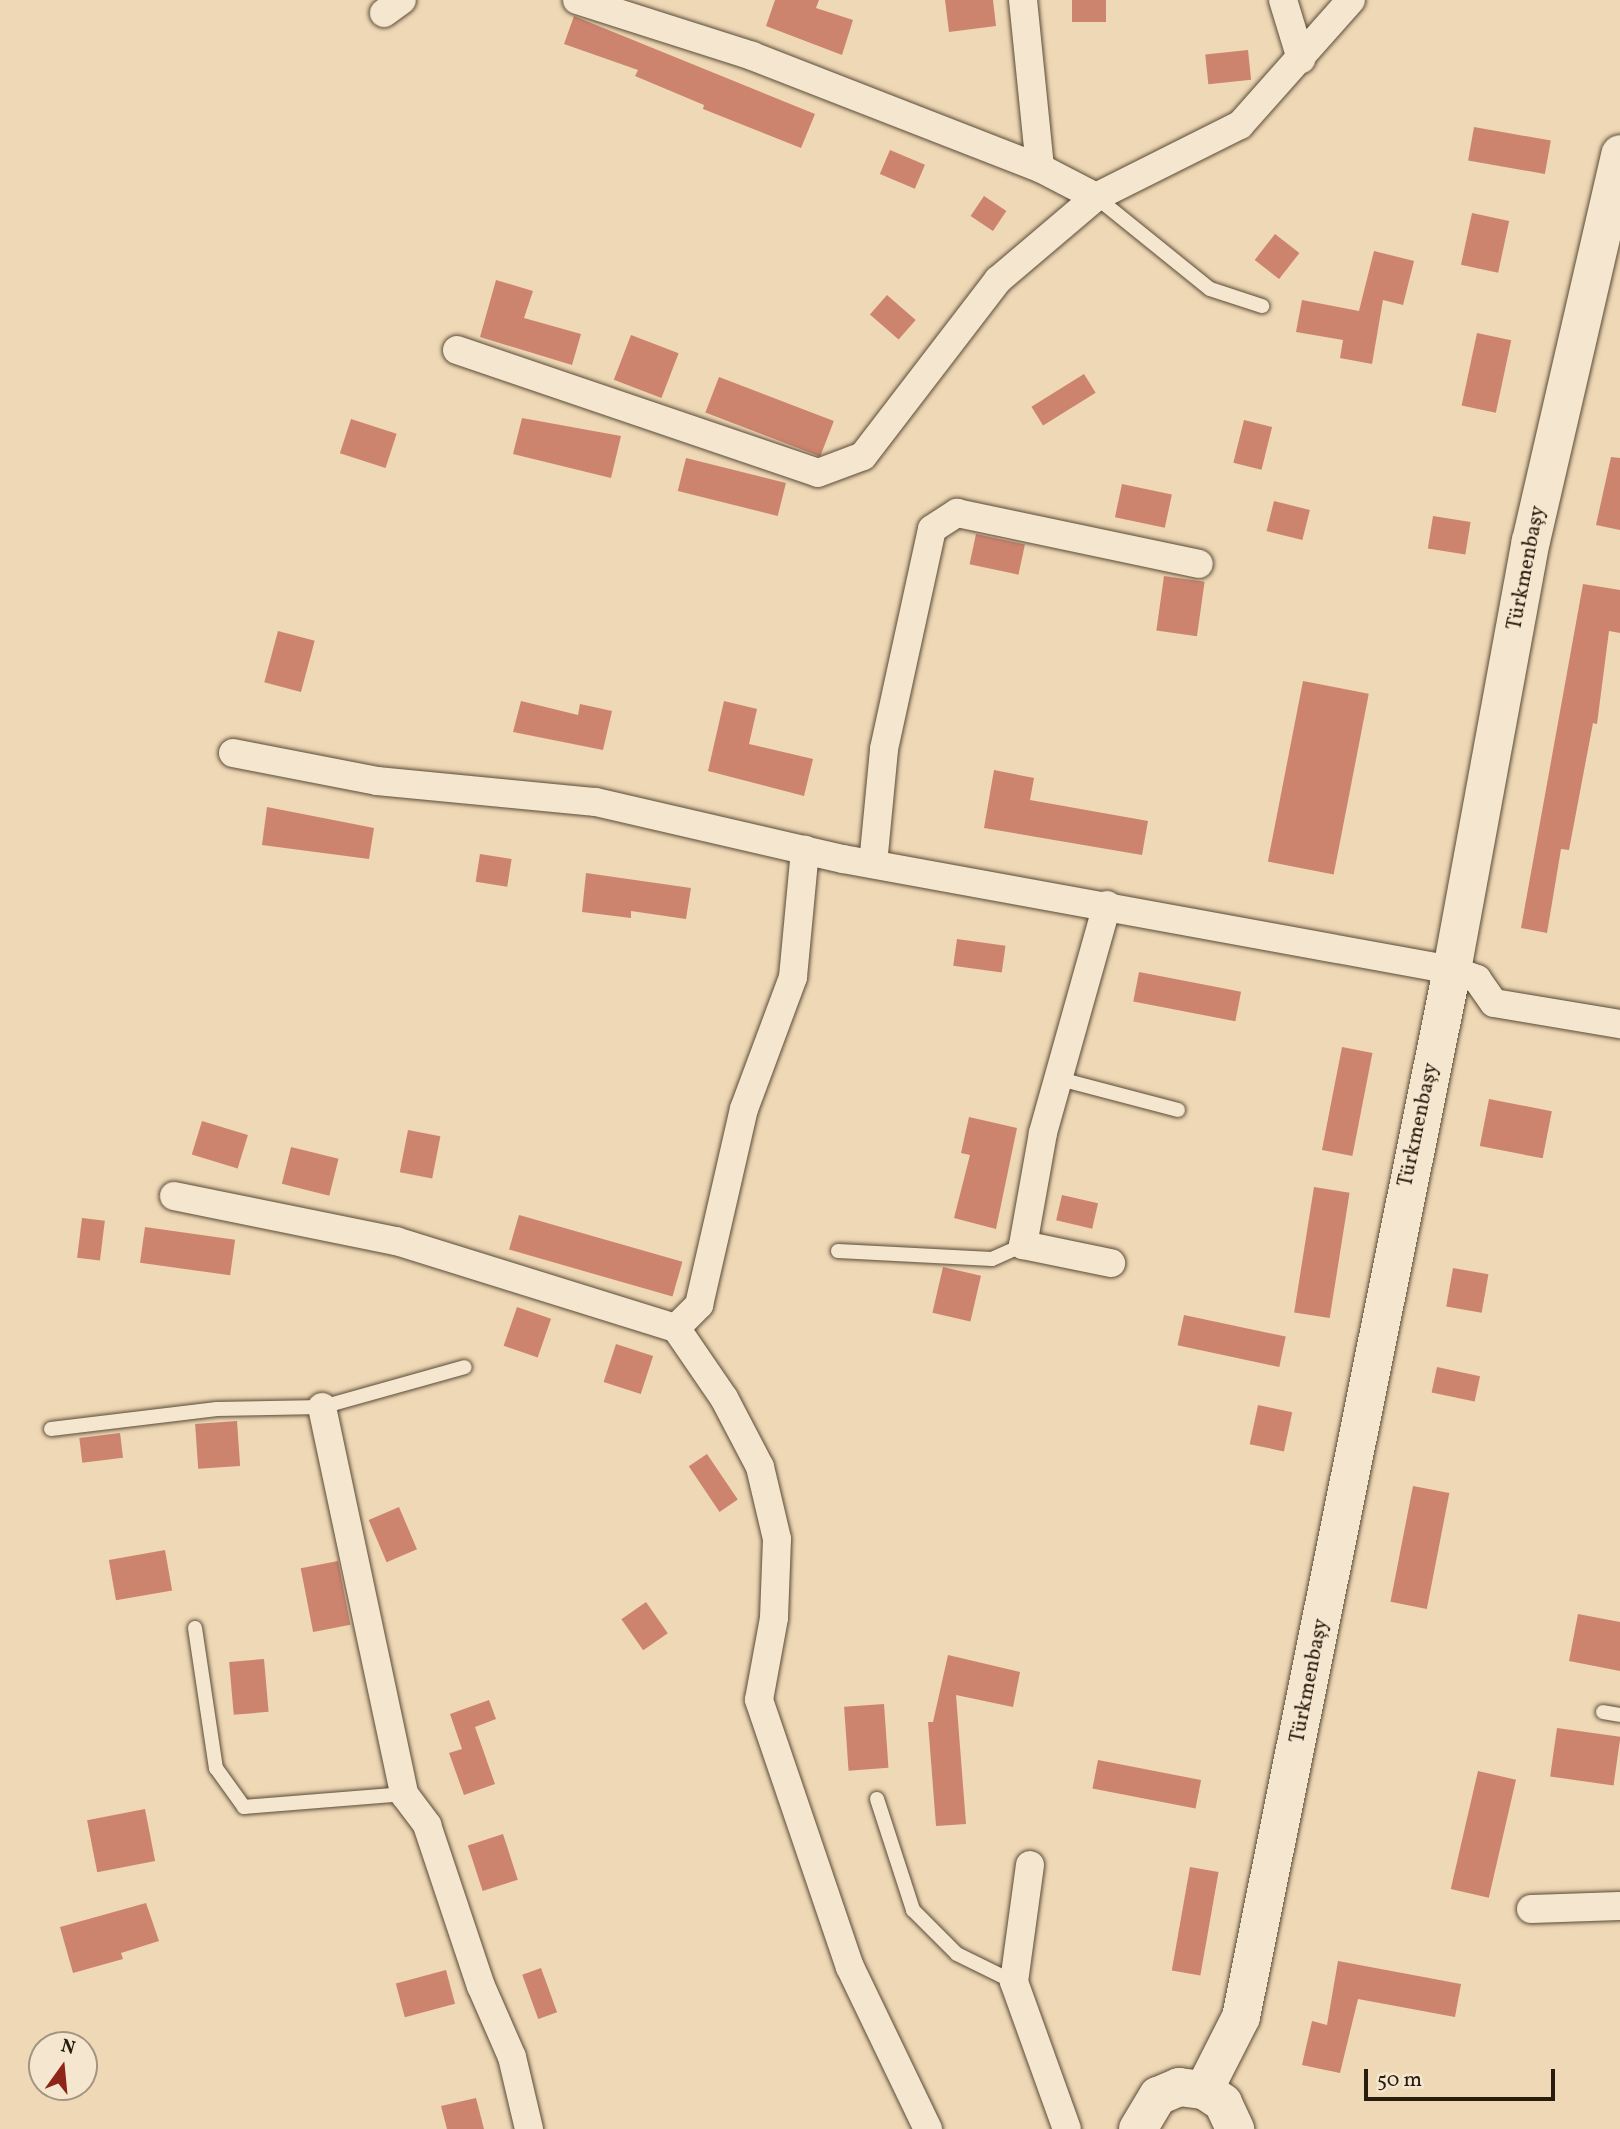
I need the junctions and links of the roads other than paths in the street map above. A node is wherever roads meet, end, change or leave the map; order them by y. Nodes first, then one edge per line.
1 (577, 0) edge
2 (1023, 0) edge
3 (1283, 0) edge
4 (1351, 0) edge
5 (1301, 60) junction
6 (1620, 153) edge
7 (1040, 168) junction
8 (1096, 197) junction
9 (1262, 306) dead end
10 (457, 350) dead end
11 (1199, 564) dead end
12 (233, 753) dead end
13 (805, 850) junction
14 (873, 864) junction
15 (1107, 905) junction
16 (1452, 970) junction
17 (1620, 1024) edge
18 (1060, 1079) junction
19 (1178, 1110) dead end
20 (174, 1196) dead end
21 (1023, 1245) junction
22 (838, 1251) dead end
23 (1111, 1263) dead end
24 (676, 1328) junction
25 (465, 1367) dead end
26 (322, 1407) junction
27 (51, 1429) dead end
28 (195, 1628) dead end
29 (1603, 1712) dead end
30 (1620, 1714) edge
31 (404, 1794) junction
32 (877, 1799) dead end
33 (1030, 1865) dead end
34 (1620, 1906) edge
35 (1531, 1909) dead end
36 (1014, 1982) junction
37 (1204, 2090) junction
38 (528, 2129) edge
39 (929, 2129) edge
40 (1067, 2129) edge
41 (1138, 2129) edge
42 (1235, 2129) edge

1 - 7 street
2 - 7 street
3 - 5 street
4 - 5 street
5 - 8 street
6 - 16 street, Türkmenbaşy
7 - 8 street
8 - 9 lane
8 - 10 street
11 - 14 street
12 - 13 street
13 - 14 street
13 - 24 street
14 - 15 street
15 - 16 street
15 - 18 street
16 - 17 street
16 - 37 street, Türkmenbaşy
18 - 19 lane
18 - 21 street
20 - 24 street
21 - 22 lane
21 - 23 street
24 - 39 street
25 - 26 lane
26 - 27 lane
26 - 31 street
28 - 31 lane
29 - 30 lane
31 - 38 street
32 - 36 lane
33 - 36 street
34 - 35 street
36 - 40 street
37 - 41 street
37 - 42 street

